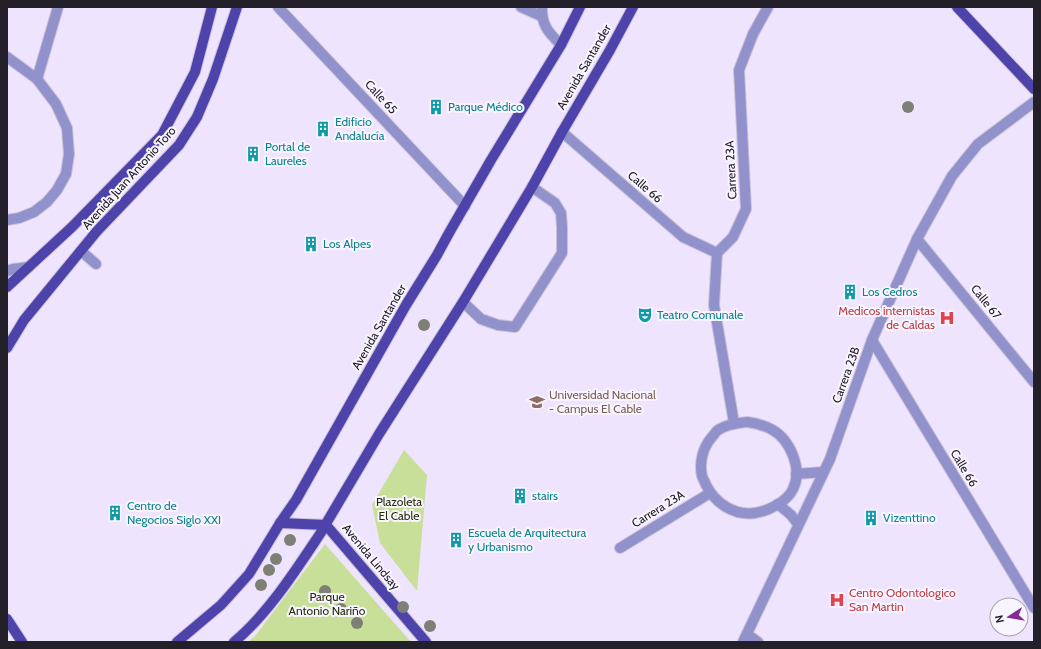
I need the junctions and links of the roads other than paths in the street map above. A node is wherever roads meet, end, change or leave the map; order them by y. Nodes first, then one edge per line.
1 (58, 7) edge
2 (212, 7) edge
3 (237, 7) edge
4 (278, 7) edge
5 (521, 7) edge
6 (580, 7) edge
7 (633, 7) edge
8 (768, 7) edge
9 (957, 7) edge
10 (541, 12) edge
11 (561, 45) junction
12 (7, 57) edge
13 (37, 79) junction
14 (1034, 89) edge
15 (1034, 102) edge
16 (562, 132) junction
17 (532, 187) junction
18 (465, 206) junction
19 (7, 220) edge
20 (917, 239) junction
21 (81, 251) junction
22 (717, 253) junction
23 (96, 264) dead end
24 (29, 267) junction
25 (7, 271) edge
26 (7, 287) edge
27 (463, 302) junction
28 (872, 340) junction
29 (7, 348) edge
30 (1034, 382) edge
31 (734, 423) junction
32 (823, 472) junction
33 (796, 474) junction
34 (710, 492) junction
35 (778, 504) junction
36 (280, 523) junction
37 (798, 524) junction
38 (326, 525) junction
39 (620, 548) dead end
40 (1034, 608) edge
41 (7, 619) edge
42 (745, 638) edge
43 (22, 642) edge
44 (178, 642) edge
45 (234, 642) edge
46 (426, 642) edge
47 (758, 642) edge

1 - 13 street
2 - 24 main road, Avenida Juan Antonio Toro
3 - 21 main road, Avenida Juan Antonio Toro
4 - 18 street, Calle 65
5 - 10 street
6 - 11 main road, Avenida Santander
7 - 16 main road, Avenida Santander
8 - 22 street, Carrera 23A
9 - 14 main road
10 - 11 street
11 - 18 main road, Avenida Santander
12 - 13 street
13 - 19 street
15 - 20 street, Carrera 23B
16 - 17 main road, Avenida Santander
16 - 22 street, Calle 66
17 - 27 main road, Avenida Santander
17 - 27 street
18 - 36 main road, Avenida Santander
20 - 28 street, Carrera 23B
20 - 30 street, Calle 67
21 - 23 street
21 - 29 main road, Avenida Juan Antonio Toro
22 - 31 street
24 - 25 street
24 - 26 main road, Avenida Juan Antonio Toro
27 - 38 main road, Avenida Santander
28 - 32 street, Carrera 23B
28 - 40 street, Calle 66
31 - 33 street
31 - 34 street
32 - 33 street
32 - 37 street, Carrera 23B
33 - 35 street
34 - 35 street
34 - 39 street, Carrera 23A
35 - 37 street
36 - 38 main road, Avenida Lindsay
36 - 44 main road, Avenida Santander
37 - 42 street, Carrera 23B
38 - 45 main road, Avenida Santander
38 - 46 main road, Avenida Lindsay
41 - 43 main road
42 - 47 street

